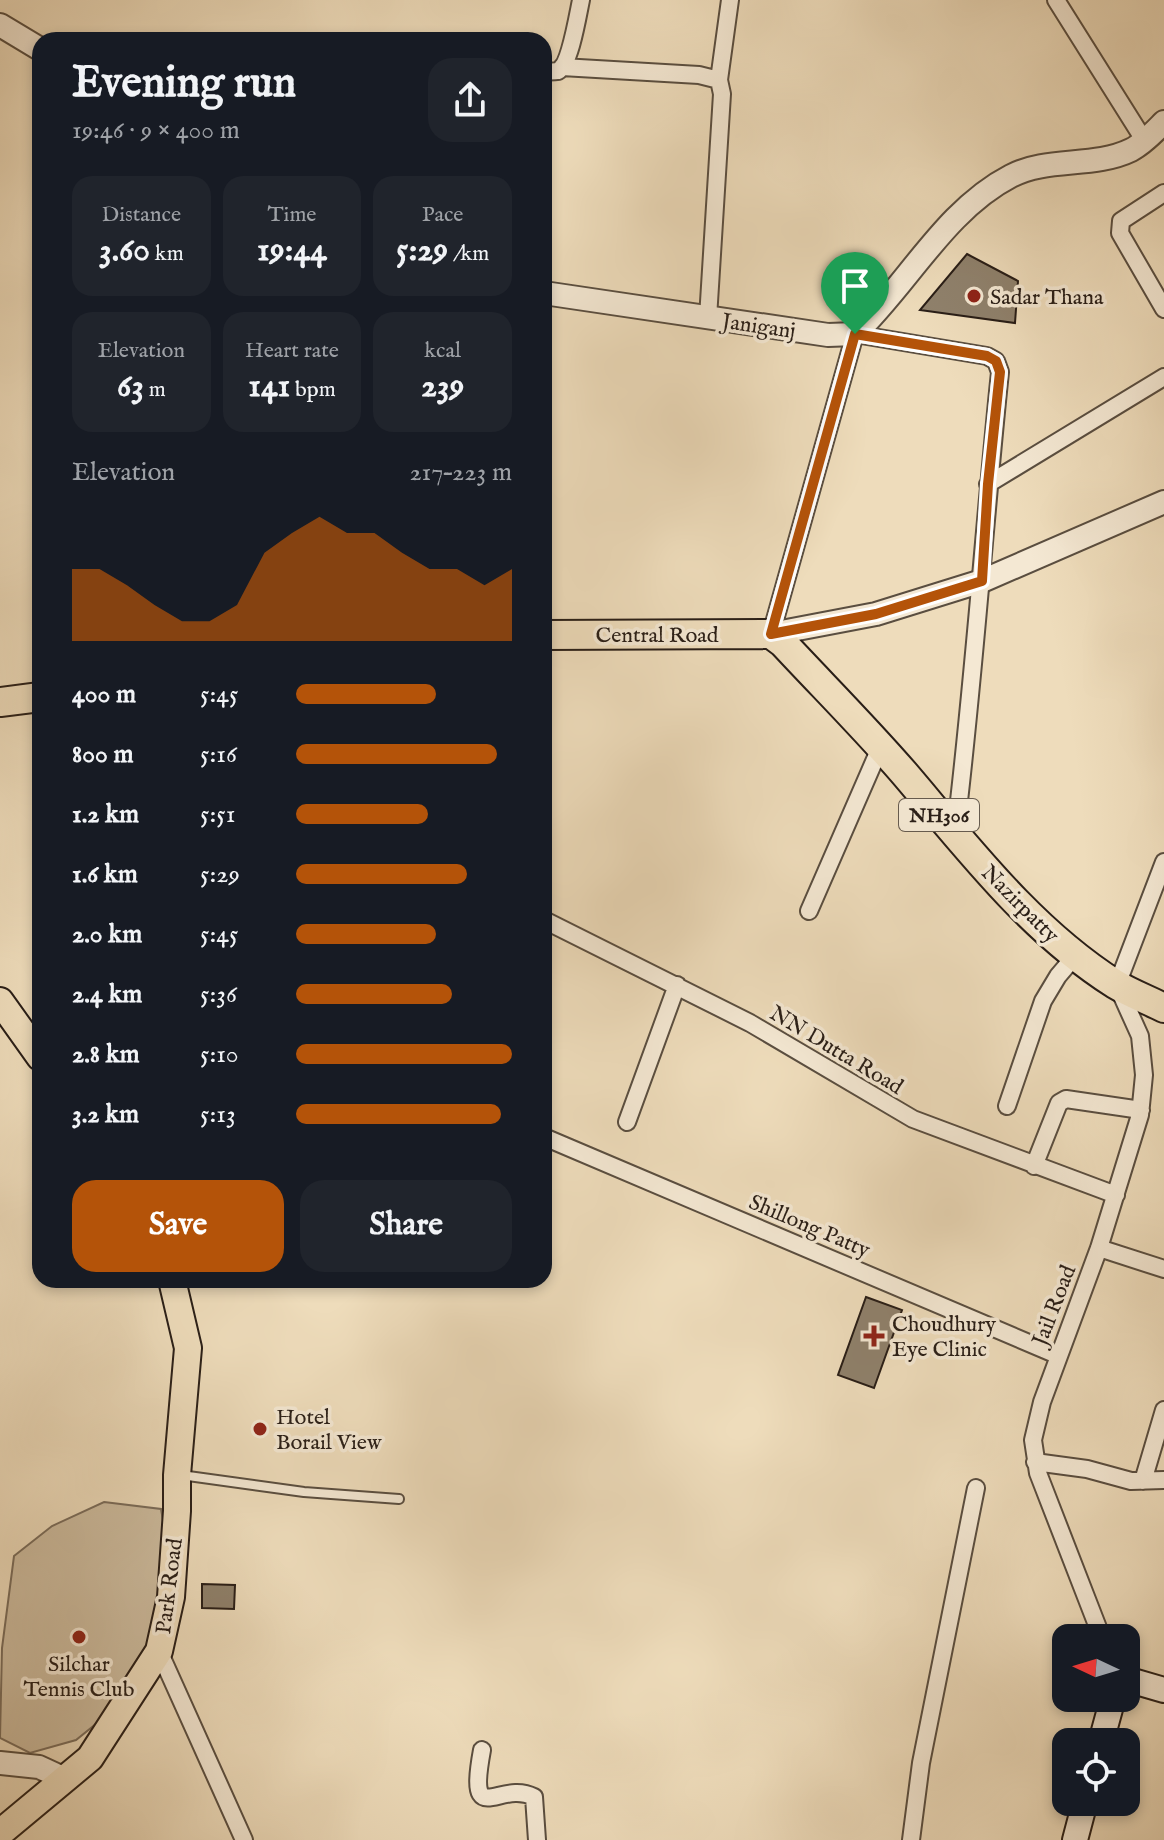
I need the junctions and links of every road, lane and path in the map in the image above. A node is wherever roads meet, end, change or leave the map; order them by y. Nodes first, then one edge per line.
1 (581, 0) edge
2 (730, 0) edge
3 (1056, 0) edge
4 (0, 25) edge
5 (32, 44) edge
6 (562, 67) junction
7 (552, 71) edge
8 (719, 80) junction
9 (1164, 122) edge
10 (1144, 140) junction
11 (1164, 193) edge
12 (552, 294) edge
13 (1164, 309) edge
14 (708, 318) junction
15 (855, 334) junction
16 (1164, 377) edge
17 (988, 484) junction
18 (1162, 509) edge
19 (982, 581) junction
20 (771, 634) junction
21 (552, 635) edge
22 (32, 698) edge
23 (0, 702) edge
24 (880, 748) junction
25 (955, 836) junction
26 (1164, 862) edge
27 (809, 911) dead end
28 (552, 924) edge
29 (1075, 956) junction
30 (677, 985) junction
31 (1117, 985) junction
32 (0, 1001) edge
33 (1164, 1008) edge
34 (32, 1046) edge
35 (1007, 1106) dead end
36 (1141, 1110) junction
37 (627, 1122) dead end
38 (552, 1140) edge
39 (1034, 1166) junction
40 (1116, 1195) junction
41 (1099, 1248) junction
42 (1164, 1269) edge
43 (176, 1288) edge
44 (1057, 1355) junction
45 (1164, 1410) edge
46 (1035, 1462) junction
47 (177, 1475) junction
48 (1164, 1480) edge
49 (1143, 1481) junction
50 (976, 1488) dead end
51 (399, 1499) dead end
52 (1097, 1624) edge
53 (159, 1651) junction
54 (1140, 1683) edge
55 (1164, 1690) edge
56 (482, 1750) dead end
57 (0, 1763) edge
58 (65, 1779) junction
59 (1081, 1816) edge
60 (0, 1833) edge
61 (244, 1840) edge
62 (537, 1840) edge
63 (911, 1840) edge
64 (1075, 1840) edge

1 - 6 street
2 - 8 street
3 - 10 street
4 - 5 street
6 - 7 street
6 - 8 street
8 - 14 street
9 - 10 street
10 - 15 street
11 - 13 street
12 - 14 street, Janiganj
14 - 15 street, Janiganj
15 - 17 street
15 - 20 street
16 - 17 street
17 - 19 street
18 - 19 street
19 - 20 street
19 - 25 street
20 - 21 highway, Central Road
20 - 24 highway, Nazirpatty / NH306
22 - 23 highway
24 - 25 highway, Nazirpatty / NH306
24 - 27 street
25 - 29 highway, Nazirpatty / NH306
26 - 31 street
28 - 30 street, NN Dutta Road
29 - 31 highway, Nazirpatty / NH306
29 - 35 street
30 - 37 street
30 - 39 street, NN Dutta Road
31 - 33 highway, NH306
31 - 36 street, Jail Road
32 - 34 main road
36 - 39 street
36 - 40 street, Jail Road
38 - 44 street, Shillong Patty
39 - 40 street, NN Dutta Road
40 - 41 street, Jail Road
41 - 42 street
41 - 44 street, Jail Road
43 - 47 main road, Park Road
44 - 46 street, Jail Road
45 - 49 street
46 - 49 street
46 - 52 street, Jail Road
47 - 51 lane
47 - 53 main road, Park Road
48 - 49 street
50 - 63 street
53 - 58 main road, Park Road
53 - 61 street
54 - 55 main road
56 - 62 street
57 - 58 street
58 - 60 main road, Park Road
59 - 64 main road

